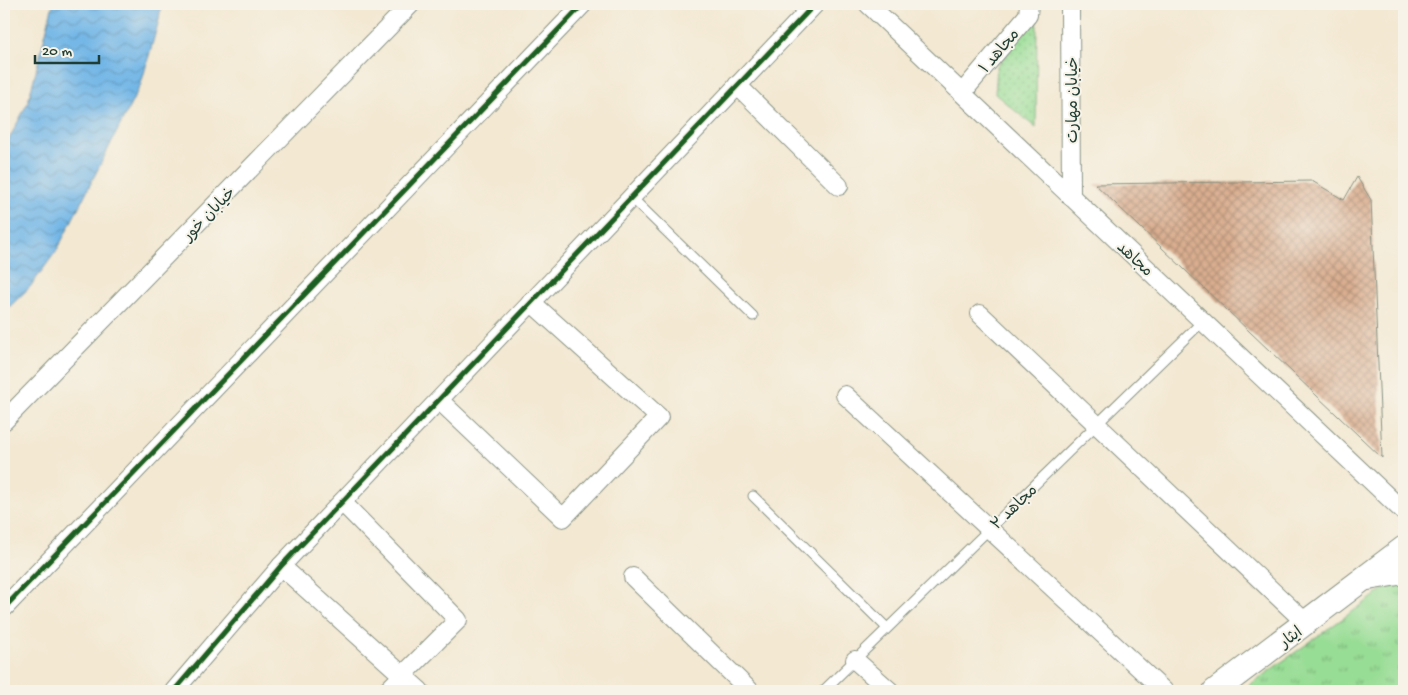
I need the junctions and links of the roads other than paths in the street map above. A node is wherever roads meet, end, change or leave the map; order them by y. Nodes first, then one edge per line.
1 (411, 4) edge
2 (583, 4) edge
3 (815, 4) edge
4 (868, 4) edge
5 (1029, 4) edge
6 (1070, 4) edge
7 (737, 86) junction
8 (962, 93) junction
9 (839, 186) dead end
10 (631, 197) junction
11 (1071, 197) junction
12 (531, 302) junction
13 (980, 314) dead end
14 (753, 316) dead end
15 (1203, 321) junction
16 (845, 394) dead end
17 (438, 400) junction
18 (4, 421) edge
19 (1096, 424) junction
20 (753, 496) dead end
21 (342, 502) junction
22 (1404, 512) edge
23 (989, 529) junction
24 (1404, 548) edge
25 (281, 566) junction
26 (1404, 572) edge
27 (633, 577) dead end
28 (1364, 579) junction
29 (4, 608) edge
30 (1306, 623) junction
31 (888, 628) junction
32 (854, 660) junction
33 (402, 676) junction
34 (174, 691) edge
35 (387, 691) edge
36 (420, 691) edge
37 (750, 691) edge
38 (823, 691) edge
39 (890, 691) edge
40 (1164, 691) edge
41 (1215, 691) edge

1 - 18 street, خیابان خور
2 - 29 street
3 - 7 street
4 - 8 street, مجاهد
5 - 8 street, مجاهد ۱
6 - 11 street, خیابان مهارت
7 - 9 street
7 - 10 street
8 - 11 street, مجاهد
10 - 12 street
10 - 14 lane
11 - 15 street, مجاهد
12 - 17 street
12 - 17 street
13 - 19 street
15 - 19 lane, مجاهد ۲
15 - 22 street, مجاهد
16 - 23 street
17 - 21 street
19 - 23 lane, مجاهد ۲
19 - 30 street
20 - 31 lane
21 - 25 street
21 - 33 street
23 - 31 lane, مجاهد ۲
23 - 40 street
24 - 28 main road, ایثار
25 - 33 street
25 - 34 street
26 - 28 main road
27 - 37 street
28 - 30 main road, ایثار
30 - 41 main road, ایثار
31 - 32 lane, مجاهد ۲
32 - 38 lane, مجاهد ۲
32 - 39 street
33 - 35 street
33 - 36 street

